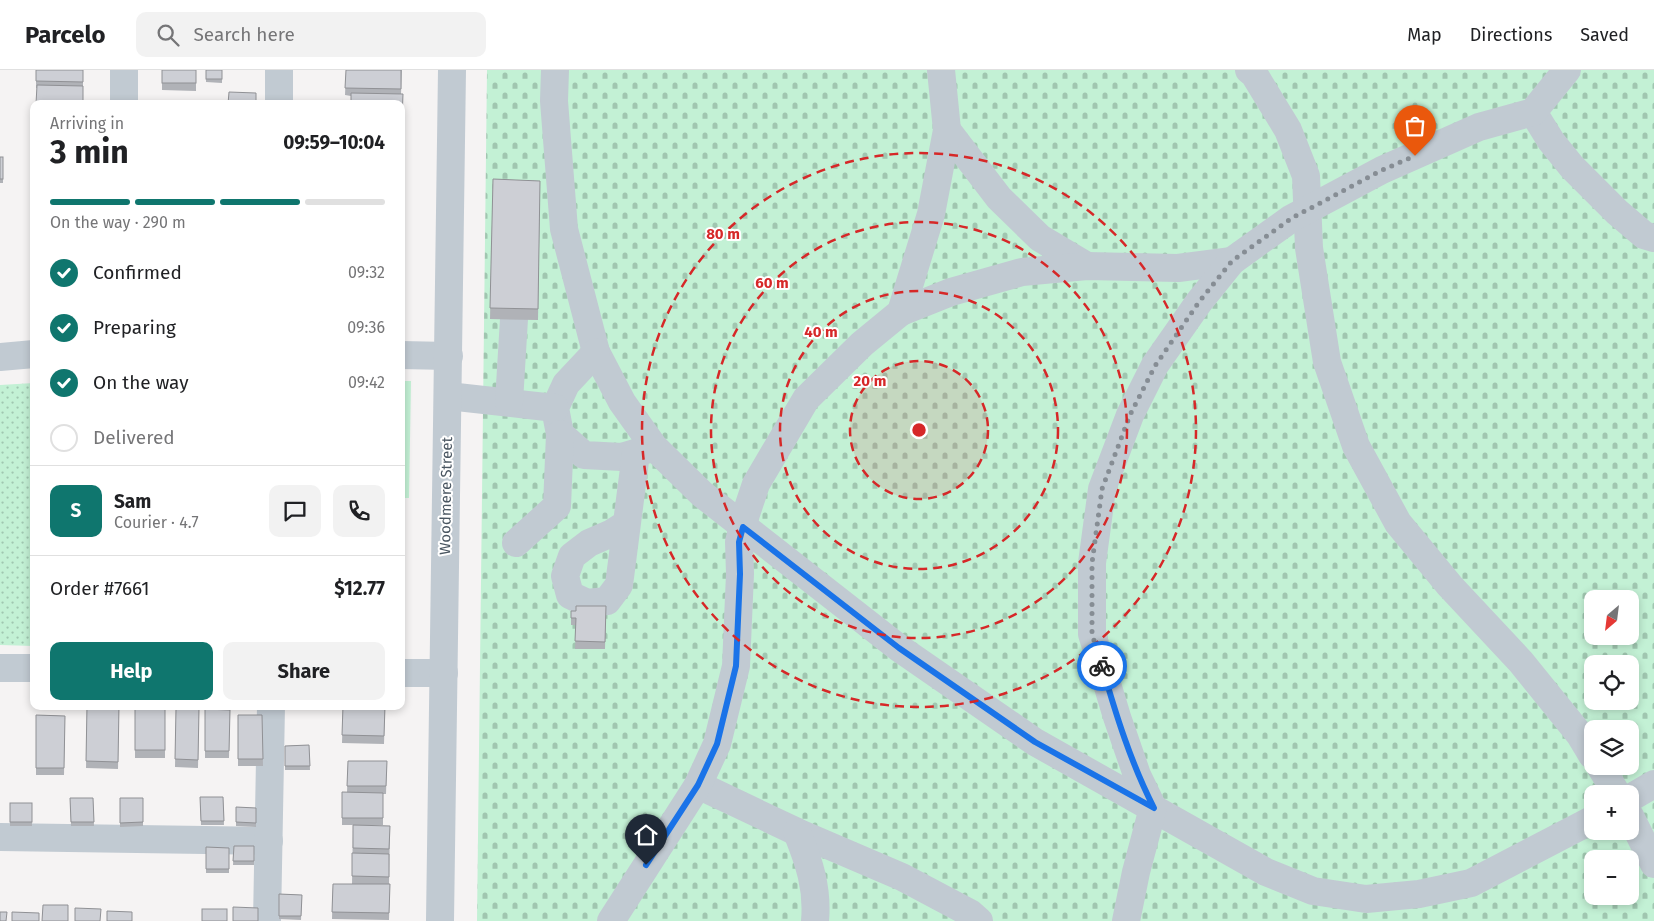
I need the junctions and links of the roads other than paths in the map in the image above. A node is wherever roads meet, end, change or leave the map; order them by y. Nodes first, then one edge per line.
1 (124, 70) edge
2 (279, 70) edge
3 (452, 70) edge
4 (555, 70) edge
5 (940, 70) edge
6 (1249, 70) edge
7 (1567, 70) edge
8 (124, 100) edge
9 (278, 100) edge
10 (1533, 112) junction
11 (947, 130) junction
12 (1307, 210) junction
13 (1654, 238) edge
14 (1232, 261) junction
15 (1087, 266) junction
16 (901, 312) junction
17 (514, 319) edge
18 (596, 352) junction
19 (30, 354) edge
20 (405, 355) edge
21 (449, 356) junction
22 (0, 358) edge
23 (448, 396) junction
24 (510, 402) junction
25 (555, 408) junction
26 (560, 434) junction
27 (645, 450) junction
28 (626, 524) dead end
29 (743, 527) junction
30 (516, 543) dead end
31 (0, 668) edge
32 (30, 668) edge
33 (405, 673) edge
34 (444, 673) junction
35 (271, 710) edge
36 (1584, 742) edge
37 (1654, 784) edge
38 (698, 785) junction
39 (1639, 793) edge
40 (1154, 808) junction
41 (1584, 824) edge
42 (797, 832) junction
43 (1639, 834) edge
44 (0, 837) edge
45 (269, 841) junction
46 (1654, 864) edge
47 (267, 921) edge
48 (440, 921) edge
49 (611, 921) edge
50 (814, 921) edge
51 (979, 921) edge
52 (1126, 921) edge

1 - 8 street
2 - 9 street
3 - 21 street, Woodmere Street
4 - 18 street
5 - 11 street
6 - 12 street
7 - 10 street
10 - 12 street
10 - 13 street
11 - 15 street
11 - 16 street
12 - 14 street
12 - 36 street
14 - 15 street
14 - 40 street
15 - 16 street
16 - 29 street
17 - 24 street
18 - 25 street
18 - 27 street
19 - 22 street
20 - 21 street
21 - 23 street, Woodmere Street
23 - 24 street
23 - 34 street, Woodmere Street
24 - 25 street
25 - 26 street
26 - 27 street
26 - 30 street
27 - 28 street
27 - 29 street
29 - 38 street
29 - 40 street
31 - 32 street
33 - 34 street
34 - 48 street, Woodmere Street
35 - 45 street
37 - 39 street
38 - 42 street
38 - 49 street
40 - 41 street
40 - 52 street
42 - 50 street
42 - 51 street
43 - 46 street
44 - 45 street
45 - 47 street

